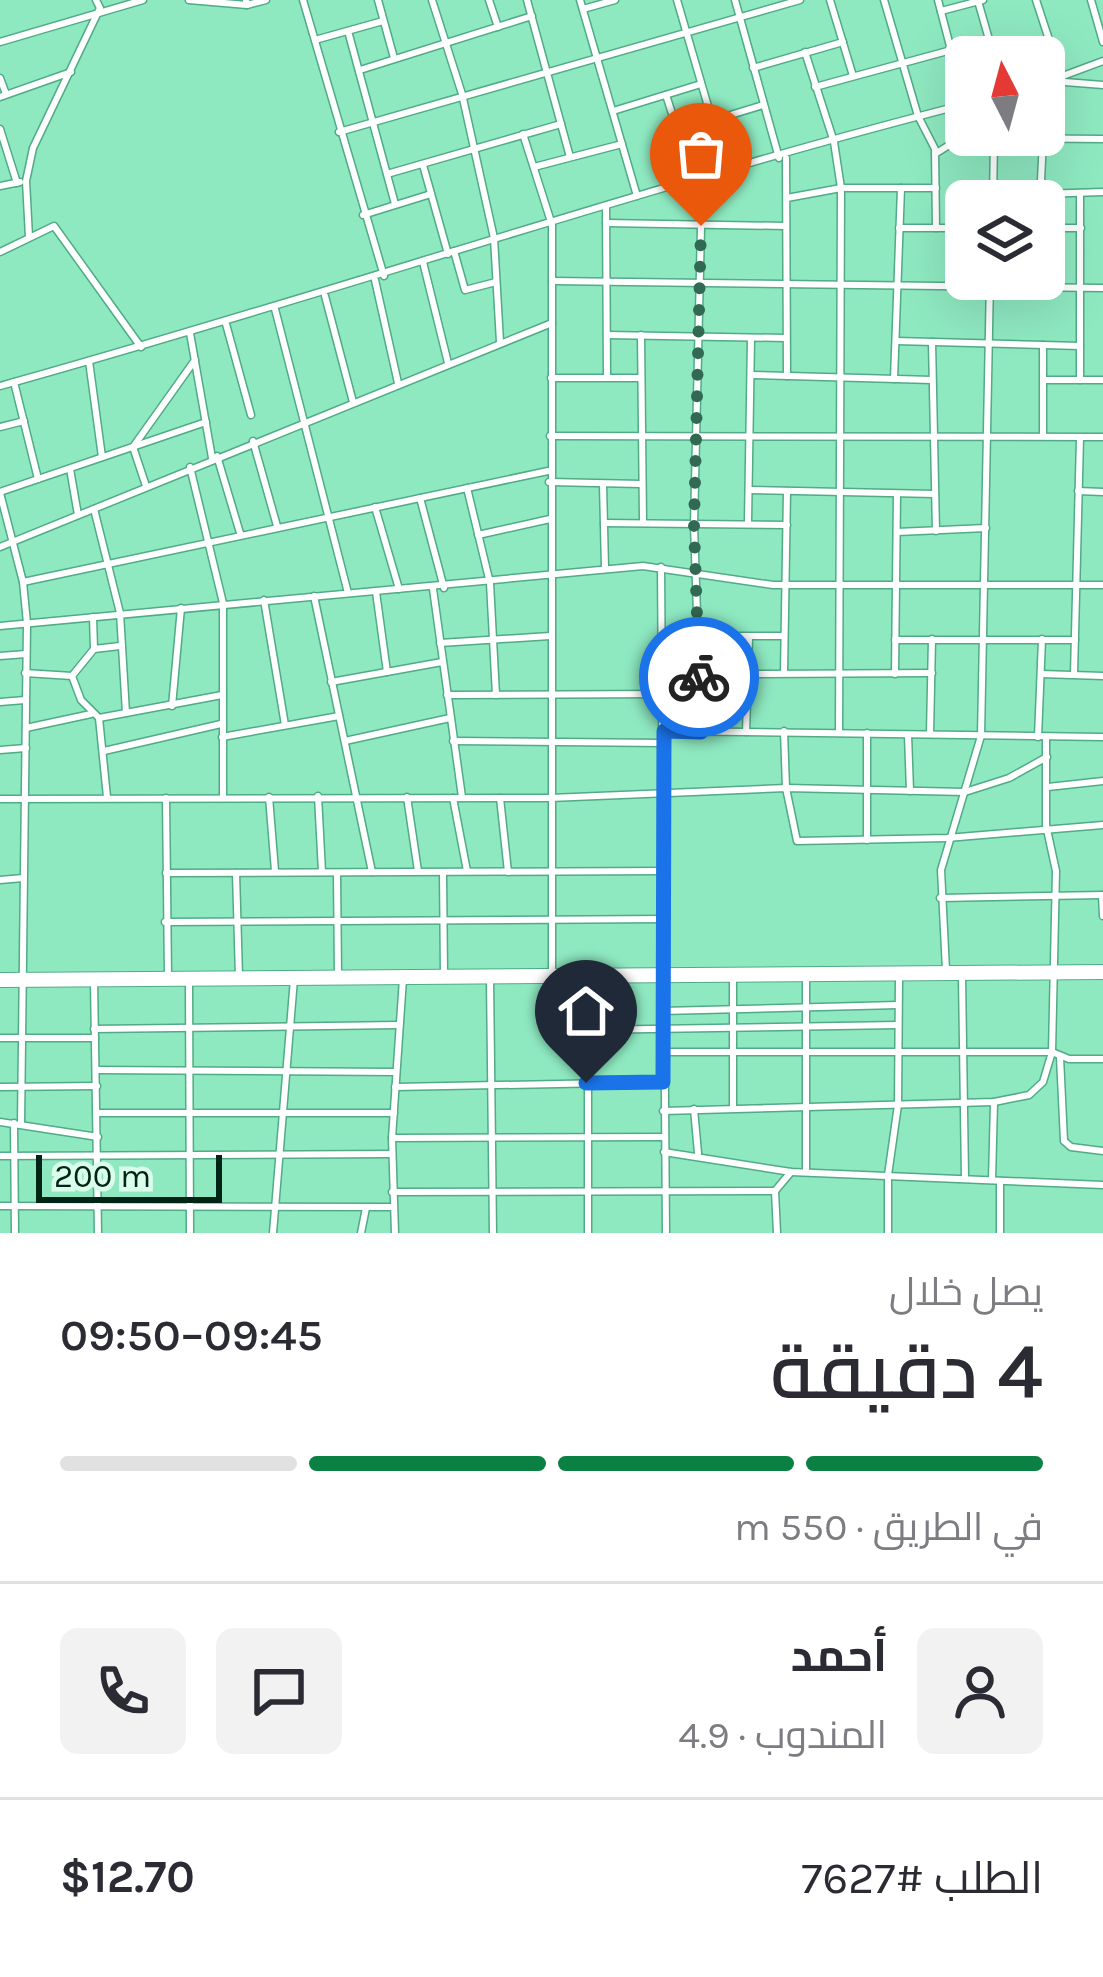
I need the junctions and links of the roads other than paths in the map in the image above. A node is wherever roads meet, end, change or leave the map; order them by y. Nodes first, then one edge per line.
1 (143, 0) edge
2 (189, 0) edge
3 (266, 0) edge
4 (303, 0) edge
5 (378, 0) edge
6 (432, 0) edge
7 (489, 0) edge
8 (527, 0) edge
9 (615, 0) edge
10 (677, 0) edge
11 (734, 0) edge
12 (830, 0) edge
13 (884, 0) edge
14 (938, 0) edge
15 (1036, 0) edge
16 (794, 1) edge
17 (981, 1) edge
18 (246, 3) edge
19 (1092, 3) edge
20 (1103, 3) edge
21 (98, 4) edge
22 (582, 5) edge
23 (941, 11) junction
24 (532, 16) junction
25 (740, 17) junction
26 (383, 21) junction
27 (498, 27) junction
28 (348, 31) junction
29 (687, 32) junction
30 (947, 36) edge
31 (987, 36) edge
32 (1048, 36) edge
33 (315, 40) junction
34 (0, 42) edge
35 (843, 42) junction
36 (1103, 42) edge
37 (445, 44) junction
38 (805, 52) junction
39 (945, 52) edge
40 (394, 58) junction
41 (596, 59) junction
42 (1103, 62) edge
43 (904, 63) junction
44 (753, 68) junction
45 (359, 70) junction
46 (548, 71) junction
47 (71, 72) junction
48 (1065, 75) edge
49 (853, 76) junction
50 (0, 78) edge
51 (1065, 83) edge
52 (701, 84) junction
53 (1103, 85) edge
54 (815, 87) junction
55 (462, 94) junction
56 (3, 95) edge
57 (666, 95) junction
58 (763, 104) junction
59 (945, 109) edge
60 (613, 111) junction
61 (918, 116) junction
62 (712, 120) junction
63 (374, 122) junction
64 (560, 124) junction
65 (0, 129) edge
66 (678, 131) junction
67 (339, 132) junction
68 (523, 134) junction
69 (1065, 138) edge
70 (1103, 139) edge
71 (834, 142) junction
72 (622, 144) junction
73 (945, 148) edge
74 (476, 149) junction
75 (935, 154) junction
76 (570, 157) junction
77 (783, 158) junction
78 (422, 164) junction
79 (534, 167) junction
80 (387, 174) junction
81 (694, 181) junction
82 (22, 182) junction
83 (0, 186) edge
84 (841, 188) junction
85 (901, 188) junction
86 (936, 188) junction
87 (1103, 192) edge
88 (1080, 193) junction
89 (430, 194) junction
90 (1065, 194) edge
91 (637, 196) junction
92 (787, 198) junction
93 (395, 204) junction
94 (606, 207) junction
95 (363, 215) junction
96 (606, 223) junction
97 (552, 225) junction
98 (701, 226) junction
99 (787, 226) junction
100 (899, 227) junction
101 (936, 228) junction
102 (945, 228) edge
103 (1065, 228) edge
104 (1081, 228) junction
105 (29, 237) junction
106 (494, 238) junction
107 (0, 252) edge
108 (451, 252) junction
109 (423, 262) junction
110 (384, 276) junction
111 (375, 280) junction
112 (552, 281) junction
113 (606, 281) junction
114 (496, 282) junction
115 (697, 284) junction
116 (945, 284) edge
117 (786, 286) junction
118 (843, 286) junction
119 (898, 286) junction
120 (1065, 286) edge
121 (1082, 287) junction
122 (1103, 288) edge
123 (325, 295) junction
124 (989, 300) edge
125 (275, 309) junction
126 (552, 323) junction
127 (226, 324) junction
128 (190, 333) junction
129 (607, 334) junction
130 (641, 335) junction
131 (697, 336) junction
132 (751, 338) junction
133 (786, 338) junction
134 (896, 341) junction
135 (500, 342) junction
136 (932, 342) junction
137 (988, 343) junction
138 (1043, 345) junction
139 (1080, 346) junction
140 (141, 347) junction
141 (195, 360) junction
142 (89, 361) junction
143 (448, 363) junction
144 (752, 375) junction
145 (787, 376) junction
146 (607, 377) junction
147 (551, 378) junction
148 (640, 378) junction
149 (843, 378) junction
150 (894, 379) junction
151 (932, 380) junction
152 (1044, 380) junction
153 (1080, 380) junction
154 (1103, 380) edge
155 (14, 382) junction
156 (398, 383) junction
157 (0, 386) edge
158 (353, 403) junction
159 (251, 416) dead end
160 (24, 421) junction
161 (206, 422) junction
162 (306, 422) junction
163 (0, 427) edge
164 (643, 435) junction
165 (842, 435) junction
166 (550, 436) junction
167 (698, 436) junction
168 (752, 436) junction
169 (934, 436) junction
170 (987, 436) junction
171 (1043, 436) junction
172 (1080, 437) junction
173 (1103, 437) edge
174 (253, 441) junction
175 (133, 447) junction
176 (102, 457) junction
177 (215, 457) junction
178 (190, 467) junction
179 (70, 470) junction
180 (549, 471) junction
181 (38, 479) junction
182 (549, 482) junction
183 (603, 484) junction
184 (641, 484) junction
185 (146, 486) junction
186 (467, 488) junction
187 (750, 490) junction
188 (787, 491) junction
189 (1078, 491) junction
190 (0, 492) edge
191 (843, 492) junction
192 (1103, 492) edge
193 (897, 494) junction
194 (935, 494) junction
195 (420, 498) junction
196 (374, 507) junction
197 (94, 508) junction
198 (78, 515) junction
199 (329, 515) junction
200 (550, 519) junction
201 (643, 521) junction
202 (748, 522) junction
203 (604, 523) junction
204 (4, 525) edge
205 (694, 525) junction
206 (787, 525) junction
207 (278, 526) junction
208 (986, 529) junction
209 (936, 531) junction
210 (897, 532) junction
211 (240, 533) junction
212 (478, 535) junction
213 (210, 538) junction
214 (12, 542) junction
215 (0, 547) edge
216 (108, 560) junction
217 (661, 566) junction
218 (605, 568) junction
219 (696, 576) junction
220 (552, 577) junction
221 (23, 582) junction
222 (490, 583) junction
223 (842, 584) junction
224 (787, 585) junction
225 (1076, 585) junction
226 (1103, 585) edge
227 (895, 586) junction
228 (987, 586) junction
229 (444, 588) junction
230 (399, 589) junction
231 (433, 589) junction
232 (376, 591) junction
233 (348, 593) junction
234 (314, 596) junction
235 (264, 600) junction
236 (223, 603) junction
237 (181, 608) junction
238 (120, 613) junction
239 (93, 616) junction
240 (27, 623) junction
241 (0, 626) edge
242 (552, 636) junction
243 (784, 636) junction
244 (698, 637) junction
245 (749, 637) junction
246 (985, 638) junction
247 (493, 639) junction
248 (932, 639) junction
249 (1042, 639) junction
250 (895, 640) junction
251 (1076, 640) junction
252 (440, 643) junction
253 (120, 646) junction
254 (94, 649) junction
255 (26, 654) junction
256 (0, 656) edge
257 (442, 662) junction
258 (387, 671) junction
259 (26, 673) junction
260 (932, 673) junction
261 (748, 674) junction
262 (784, 674) junction
263 (839, 674) junction
264 (895, 674) junction
265 (1041, 674) junction
266 (1074, 674) junction
267 (72, 676) junction
268 (1103, 676) edge
269 (331, 682) junction
270 (551, 693) junction
271 (447, 694) junction
272 (496, 694) junction
273 (663, 694) junction
274 (222, 695) junction
275 (25, 700) junction
276 (0, 703) edge
277 (172, 706) junction
278 (126, 712) junction
279 (95, 716) junction
280 (339, 716) junction
281 (450, 718) junction
282 (221, 724) junction
283 (285, 725) junction
284 (26, 728) junction
285 (664, 731) junction
286 (784, 731) junction
287 (701, 732) junction
288 (746, 732) junction
289 (839, 733) junction
290 (867, 733) junction
291 (908, 734) junction
292 (930, 734) junction
293 (981, 736) junction
294 (222, 737) junction
295 (1042, 737) junction
296 (1103, 737) edge
297 (345, 741) junction
298 (453, 741) junction
299 (664, 742) junction
300 (550, 743) junction
301 (26, 748) junction
302 (0, 750) edge
303 (104, 751) junction
304 (1047, 757) junction
305 (1103, 781) edge
306 (1048, 787) junction
307 (786, 788) junction
308 (867, 790) junction
309 (910, 791) junction
310 (965, 792) junction
311 (664, 794) junction
312 (355, 795) junction
313 (318, 796) junction
314 (107, 797) junction
315 (269, 797) junction
316 (406, 797) junction
317 (457, 797) junction
318 (166, 798) junction
319 (223, 798) junction
320 (500, 798) junction
321 (550, 798) junction
322 (0, 799) edge
323 (26, 799) junction
324 (1103, 824) edge
325 (1046, 825) junction
326 (946, 838) junction
327 (867, 840) junction
328 (418, 871) junction
329 (443, 871) junction
330 (467, 871) junction
331 (666, 871) junction
332 (236, 872) junction
333 (322, 872) junction
334 (337, 872) junction
335 (373, 872) junction
336 (508, 872) junction
337 (166, 873) junction
338 (275, 873) junction
339 (550, 873) junction
340 (23, 878) junction
341 (0, 880) edge
342 (1102, 896) edge
343 (1056, 897) junction
344 (940, 898) junction
345 (1103, 916) edge
346 (666, 919) junction
347 (338, 920) junction
348 (444, 921) junction
349 (550, 921) junction
350 (164, 922) junction
351 (233, 922) junction
352 (1055, 972) junction
353 (1103, 972) edge
354 (806, 973) junction
355 (954, 973) junction
356 (588, 974) junction
357 (664, 974) junction
358 (733, 974) junction
359 (899, 974) junction
360 (552, 975) junction
361 (490, 976) junction
362 (445, 977) junction
363 (338, 978) junction
364 (189, 979) junction
365 (239, 979) junction
366 (294, 979) junction
367 (404, 979) junction
368 (0, 980) edge
369 (25, 980) junction
370 (94, 980) junction
371 (168, 980) junction
372 (898, 1005) junction
373 (805, 1007) junction
374 (732, 1009) junction
375 (662, 1011) junction
376 (898, 1024) junction
377 (399, 1025) junction
378 (805, 1026) junction
379 (190, 1027) junction
380 (290, 1028) junction
381 (733, 1028) junction
382 (662, 1029) junction
383 (585, 1030) junction
384 (94, 1034) junction
385 (24, 1037) junction
386 (0, 1038) edge
387 (961, 1051) junction
388 (662, 1052) junction
389 (734, 1052) junction
390 (805, 1052) junction
391 (898, 1052) junction
392 (1056, 1054) junction
393 (1103, 1059) edge
394 (96, 1070) junction
395 (190, 1070) junction
396 (288, 1071) junction
397 (396, 1072) junction
398 (663, 1082) junction
399 (586, 1083) junction
400 (493, 1085) junction
401 (97, 1086) junction
402 (0, 1087) edge
403 (24, 1087) junction
404 (395, 1087) junction
405 (994, 1102) junction
406 (963, 1103) junction
407 (898, 1105) junction
408 (733, 1107) junction
409 (804, 1107) junction
410 (694, 1109) junction
411 (663, 1111) junction
412 (190, 1112) junction
413 (98, 1113) junction
414 (284, 1113) junction
415 (394, 1113) junction
416 (0, 1121) edge
417 (18, 1124) junction
418 (98, 1137) junction
419 (587, 1137) junction
420 (663, 1137) junction
421 (392, 1138) junction
422 (493, 1138) junction
423 (1103, 1151) edge
424 (664, 1152) junction
425 (278, 1153) junction
426 (698, 1153) junction
427 (189, 1154) junction
428 (392, 1154) junction
429 (0, 1156) edge
430 (13, 1156) junction
431 (99, 1156) junction
432 (791, 1172) junction
433 (806, 1172) junction
434 (887, 1175) junction
435 (965, 1178) junction
436 (996, 1180) junction
437 (1103, 1185) edge
438 (666, 1189) junction
439 (588, 1191) junction
440 (775, 1191) junction
441 (392, 1192) junction
442 (493, 1192) junction
443 (0, 1206) edge
444 (99, 1206) junction
445 (15, 1207) junction
446 (392, 1207) junction
447 (274, 1208) junction
448 (366, 1208) junction
449 (191, 1209) junction
450 (14, 1233) edge
451 (98, 1233) edge
452 (190, 1233) edge
453 (273, 1233) edge
454 (362, 1233) edge
455 (394, 1233) edge
456 (493, 1233) edge
457 (588, 1233) edge
458 (666, 1233) edge
459 (777, 1233) edge
460 (888, 1233) edge
461 (1000, 1233) edge

1 - 21 street
2 - 18 street
3 - 18 street
4 - 33 street
5 - 26 street
6 - 37 street
7 - 27 street
8 - 24 street
9 - 22 street
10 - 29 street
11 - 25 street
12 - 35 street
13 - 43 street
14 - 23 street
15 - 32 street
16 - 25 street
17 - 23 street
17 - 31 street
19 - 20 street
19 - 36 street
21 - 34 street
21 - 47 street
22 - 41 street
23 - 30 street
24 - 27 street
24 - 46 street
25 - 29 street
25 - 44 street
26 - 28 street
26 - 40 street
27 - 37 street
28 - 33 street
28 - 45 street
29 - 41 street
29 - 52 street
33 - 67 street
35 - 38 street
35 - 49 street
37 - 40 street
37 - 55 street
38 - 44 street
38 - 54 street
39 - 43 street
40 - 45 street
41 - 46 street
41 - 60 street
42 - 48 street
43 - 49 street
43 - 61 street
44 - 58 street
45 - 63 street
46 - 55 street
46 - 64 street
47 - 56 street
47 - 82 street
49 - 54 street
50 - 56 street
51 - 53 street
52 - 57 street
52 - 62 street
54 - 71 street
55 - 63 street
55 - 74 street
57 - 60 street
57 - 66 street
58 - 62 street
58 - 77 street
59 - 61 street
60 - 72 street
61 - 71 street
61 - 75 street
62 - 66 street
63 - 67 street
63 - 80 street
64 - 68 street
64 - 76 street
65 - 82 street
66 - 81 street
67 - 95 street
68 - 74 street
68 - 79 street
69 - 70 street
71 - 77 street
71 - 84 street
72 - 76 street
72 - 91 street
73 - 75 street
74 - 78 street
74 - 106 street
75 - 86 street
76 - 79 street
77 - 81 street
77 - 92 street
78 - 80 street
78 - 89 street
79 - 97 street
80 - 93 street
81 - 91 street
81 - 98 street
82 - 83 street
82 - 105 street
84 - 85 street
84 - 92 street
84 - 118 street
85 - 86 street
85 - 100 street
86 - 101 street
87 - 88 street
88 - 90 street
88 - 104 street
89 - 93 street
89 - 108 street
91 - 94 street
92 - 99 street
93 - 95 street
94 - 96 street
94 - 97 street
95 - 110 street
96 - 98 street
96 - 113 street
97 - 106 street
97 - 112 street
98 - 99 street
98 - 115 street
99 - 117 street
100 - 101 street
100 - 119 street
101 - 102 street
103 - 104 street
104 - 121 street
105 - 107 street
105 - 140 street
106 - 108 street
106 - 114 street
108 - 109 street
108 - 114 street
109 - 110 street
109 - 143 street
110 - 111 street
111 - 123 street
111 - 156 street
112 - 113 street
112 - 126 street
113 - 115 street
113 - 129 street
114 - 135 street
115 - 117 street
115 - 131 street
116 - 119 street
117 - 118 street
117 - 133 street
118 - 119 street
118 - 149 street
119 - 134 street
120 - 121 street
121 - 122 street
121 - 139 street
123 - 125 street
123 - 158 street
124 - 137 street
125 - 127 street
125 - 162 street
126 - 135 street
126 - 147 street
127 - 128 street
127 - 159 street
128 - 140 street
128 - 141 street
129 - 130 street
129 - 146 street
130 - 131 street
130 - 148 street
131 - 132 street
131 - 167 street
132 - 133 street
132 - 144 street
133 - 145 street
134 - 136 street
134 - 150 street
135 - 143 street
136 - 137 street
136 - 151 street
137 - 138 street
137 - 170 street
138 - 139 street
138 - 152 street
139 - 153 street
140 - 142 street
141 - 161 street
141 - 175 street
142 - 155 street
142 - 176 street
143 - 156 street
144 - 145 street
144 - 168 street
145 - 149 street
146 - 147 street
146 - 148 street
147 - 166 street
148 - 164 street
149 - 150 street
149 - 165 street
150 - 151 street
151 - 169 street
152 - 153 street
152 - 171 street
153 - 154 street
155 - 157 street
155 - 160 street
156 - 158 street
158 - 162 street
160 - 163 street
160 - 181 street
161 - 175 street
161 - 177 street
162 - 174 street
162 - 199 street
164 - 166 street
164 - 167 street
164 - 184 street
165 - 168 street
165 - 169 street
165 - 191 street
166 - 180 street
167 - 168 street
167 - 205 street
168 - 187 street
169 - 170 street
169 - 194 street
170 - 171 street
170 - 208 street
171 - 172 street
172 - 173 street
172 - 189 street
174 - 177 street
174 - 207 street
175 - 176 street
175 - 185 street
176 - 179 street
177 - 178 street
177 - 211 street
178 - 185 street
178 - 213 street
179 - 181 street
179 - 198 street
180 - 182 street
180 - 186 street
181 - 190 street
182 - 183 street
182 - 200 street
183 - 184 street
183 - 203 street
184 - 201 street
185 - 197 street
186 - 195 street
186 - 212 street
187 - 188 street
187 - 202 street
188 - 191 street
188 - 206 street
189 - 192 street
189 - 225 street
190 - 204 street
191 - 193 street
191 - 223 street
193 - 194 street
193 - 210 street
194 - 209 street
195 - 196 street
195 - 229 street
196 - 199 street
196 - 230 street
197 - 198 street
197 - 216 street
198 - 214 street
199 - 207 street
199 - 233 street
200 - 212 street
200 - 220 street
201 - 203 street
201 - 205 street
202 - 205 street
202 - 206 street
203 - 218 street
204 - 214 street
205 - 219 street
206 - 224 street
207 - 211 street
208 - 209 street
208 - 228 street
209 - 210 street
210 - 227 street
211 - 213 street
212 - 222 street
213 - 216 street
213 - 236 street
214 - 215 street
214 - 221 street
216 - 221 street
216 - 238 street
217 - 218 street
217 - 219 street
217 - 273 street
218 - 220 street
219 - 224 street
219 - 244 street
220 - 222 street
220 - 242 street
221 - 240 street
222 - 229 street
222 - 247 street
223 - 224 street
223 - 227 street
223 - 263 street
224 - 243 street
225 - 226 street
225 - 228 street
225 - 251 street
227 - 228 street
227 - 250 street
228 - 246 street
229 - 231 street
230 - 231 street
230 - 232 street
231 - 252 street
232 - 233 street
232 - 258 street
233 - 234 street
234 - 235 street
234 - 269 street
235 - 236 street
235 - 283 street
236 - 237 street
236 - 274 street
237 - 238 street
237 - 277 street
238 - 239 street
238 - 253 street
239 - 240 street
239 - 254 street
240 - 241 street
240 - 255 street
242 - 247 street
242 - 270 street
243 - 245 street
243 - 262 street
244 - 245 street
244 - 287 street
245 - 261 street
246 - 248 street
246 - 249 street
246 - 293 street
247 - 252 street
247 - 272 street
248 - 250 street
248 - 260 street
249 - 251 street
249 - 265 street
250 - 264 street
251 - 266 street
252 - 257 street
253 - 254 street
253 - 278 street
254 - 267 street
255 - 256 street
255 - 259 street
257 - 258 street
257 - 271 street
258 - 269 street
259 - 267 street
259 - 275 street
260 - 264 street
260 - 292 street
261 - 262 street
261 - 288 street
262 - 263 street
263 - 264 street
263 - 289 street
265 - 266 street
265 - 295 street
266 - 268 street
267 - 279 street
269 - 280 street
270 - 272 street
270 - 273 street
270 - 300 street
271 - 272 street
271 - 281 street
273 - 285 street
274 - 277 street
274 - 282 street
275 - 276 street
275 - 284 street
277 - 278 street
278 - 279 street
279 - 284 street
279 - 303 street
280 - 283 street
280 - 297 street
281 - 297 street
281 - 298 street
282 - 294 street
282 - 303 street
283 - 294 street
284 - 301 street
285 - 287 street
285 - 299 street
286 - 288 street
286 - 289 street
286 - 307 street
287 - 288 street
289 - 290 street
290 - 291 street
290 - 308 street
291 - 292 street
291 - 309 street
292 - 293 street
293 - 295 street
293 - 310 street
294 - 319 street
295 - 296 street
295 - 304 street
297 - 312 street
298 - 300 street
298 - 317 street
299 - 300 street
299 - 311 street
300 - 321 street
301 - 302 street
301 - 323 street
303 - 314 street
304 - 306 street
304 - 310 street
305 - 306 street
306 - 325 street
307 - 308 street
307 - 311 street
307 - 327 street
308 - 309 street
308 - 327 street
309 - 310 street
310 - 326 street
311 - 321 street
311 - 331 street
312 - 313 street
312 - 316 street
312 - 335 street
313 - 315 street
313 - 333 street
314 - 318 street
314 - 323 street
315 - 319 street
315 - 338 street
316 - 317 street
316 - 328 street
317 - 320 street
317 - 330 street
318 - 319 street
318 - 337 street
320 - 321 street
320 - 336 street
321 - 339 street
322 - 323 street
323 - 340 street
324 - 325 street
325 - 326 street
325 - 343 street
326 - 327 street
326 - 344 street
328 - 329 street
328 - 335 street
329 - 330 street
329 - 348 street
330 - 336 street
331 - 339 street
331 - 346 street
332 - 337 street
332 - 338 street
332 - 351 street
333 - 334 street
333 - 338 street
334 - 335 street
334 - 347 street
336 - 339 street
337 - 350 street
339 - 349 street
340 - 341 street
340 - 369 street
342 - 343 street
342 - 345 street
343 - 344 street
343 - 352 street
344 - 355 street
346 - 349 street
346 - 357 street
347 - 348 street
347 - 351 street
347 - 363 street
348 - 349 street
348 - 362 street
349 - 360 street
350 - 351 street
350 - 371 street
351 - 365 street
352 - 353 highway
352 - 355 highway
352 - 392 street
354 - 358 highway
354 - 359 highway
354 - 373 street
355 - 359 highway
355 - 387 street
356 - 357 highway
356 - 360 highway
356 - 383 street
357 - 358 highway
357 - 375 street
358 - 374 street
359 - 372 street
360 - 361 highway
361 - 362 highway
361 - 400 street
362 - 367 highway
363 - 366 highway
363 - 367 highway
364 - 365 highway
364 - 371 highway
364 - 379 street
365 - 366 highway
366 - 380 street
367 - 377 street
368 - 369 highway
369 - 370 highway
369 - 385 street
370 - 371 highway
370 - 384 street
372 - 373 street
372 - 376 street
373 - 374 street
373 - 378 street
374 - 375 street
374 - 381 street
375 - 382 street
376 - 378 street
376 - 391 street
377 - 380 street
377 - 397 street
378 - 381 street
378 - 390 street
379 - 380 street
379 - 384 street
379 - 395 street
380 - 396 street
381 - 382 street
381 - 389 street
382 - 383 street
382 - 388 street
383 - 399 street
384 - 385 street
384 - 394 street
385 - 386 street
385 - 403 street
387 - 391 street
387 - 392 street
387 - 406 street
388 - 389 street
388 - 398 street
389 - 390 street
389 - 408 street
390 - 391 street
390 - 409 street
391 - 407 street
392 - 393 street
392 - 405 street
392 - 423 street
394 - 395 street
394 - 401 street
395 - 396 street
395 - 412 street
396 - 397 street
396 - 414 street
397 - 404 street
398 - 399 street
398 - 411 street
399 - 400 street
399 - 419 street
400 - 404 street
400 - 422 street
401 - 403 street
401 - 413 street
402 - 403 street
403 - 417 street
404 - 415 street
405 - 406 street
405 - 436 street
406 - 407 street
406 - 435 street
407 - 409 street
407 - 434 street
408 - 409 street
408 - 410 street
409 - 433 street
410 - 411 street
410 - 426 street
411 - 420 street
412 - 413 street
412 - 414 street
412 - 427 street
413 - 418 street
414 - 415 street
414 - 425 street
415 - 421 street
416 - 417 street
417 - 418 street
417 - 430 street
418 - 431 street
419 - 420 street
419 - 422 street
419 - 439 street
420 - 424 street
421 - 422 street
421 - 428 street
422 - 442 street
424 - 426 street
424 - 438 street
425 - 427 street
425 - 428 street
425 - 447 street
426 - 432 street
427 - 431 street
427 - 449 street
428 - 441 street
429 - 430 street
430 - 431 street
430 - 445 street
431 - 444 street
432 - 433 street
432 - 440 street
433 - 434 street
434 - 435 street
434 - 460 street
435 - 436 street
436 - 437 street
436 - 461 street
438 - 439 street
438 - 440 street
438 - 458 street
439 - 442 street
439 - 457 street
440 - 459 street
441 - 442 street
441 - 446 street
442 - 456 street
443 - 445 street
444 - 445 street
444 - 449 street
444 - 451 street
445 - 450 street
446 - 448 street
446 - 455 street
447 - 448 street
447 - 449 street
447 - 453 street
448 - 454 street
449 - 452 street

